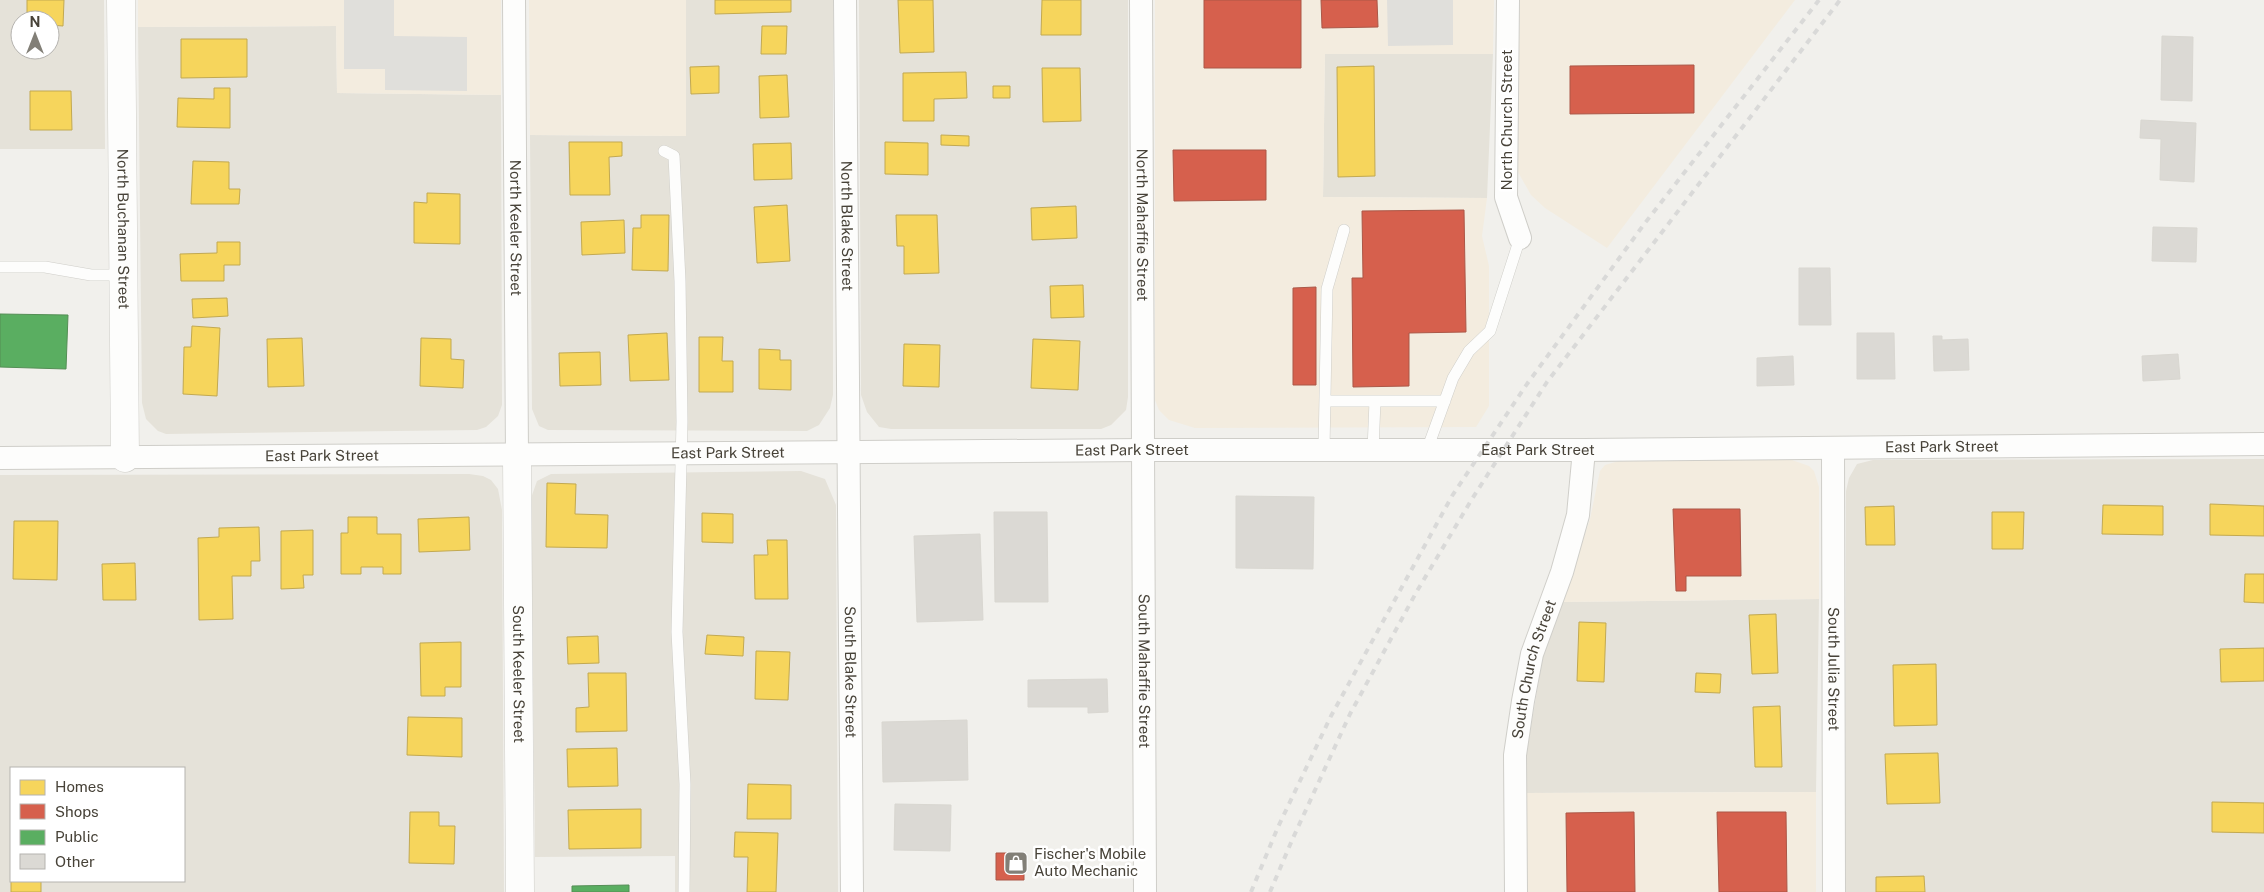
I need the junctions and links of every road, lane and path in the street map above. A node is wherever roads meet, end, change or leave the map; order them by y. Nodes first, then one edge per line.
1 (121, 0) edge
2 (514, 0) edge
3 (845, 0) edge
4 (1141, 0) edge
5 (1508, 0) edge
6 (664, 151) dead end
7 (1344, 230) dead end
8 (1520, 238) joint
9 (0, 266) edge
10 (123, 275) junction
11 (1325, 401) junction
12 (1375, 401) junction
13 (1445, 401) junction
14 (2264, 444) edge
15 (1833, 448) junction
16 (1143, 450) junction
17 (1324, 450) junction
18 (1373, 450) junction
19 (1427, 450) junction
20 (1584, 450) junction
21 (849, 453) junction
22 (681, 454) junction
23 (517, 456) junction
24 (0, 458) edge
25 (125, 458) junction
26 (520, 892) edge
27 (684, 892) edge
28 (852, 892) edge
29 (1145, 892) edge
30 (1516, 892) edge
31 (1834, 892) edge

1 - 10 street, North Buchanan Street
2 - 23 street, North Keeler Street
3 - 21 street, North Blake Street
4 - 16 street, North Mahaffie Street
5 - 8 street, North Church Street
6 - 22 lane
7 - 11 lane
8 - 13 lane
9 - 10 lane
10 - 25 street, North Buchanan Street
11 - 12 lane
11 - 17 lane
12 - 13 lane
12 - 18 lane
13 - 19 lane
14 - 15 street, East Park Street
15 - 20 street, East Park Street
15 - 31 street, South Julia Street
16 - 17 street, East Park Street
16 - 21 street, East Park Street
16 - 29 street, South Mahaffie Street
17 - 18 street, East Park Street
18 - 19 street, East Park Street
19 - 20 street, East Park Street
20 - 30 street, South Church Street
21 - 22 street, East Park Street
21 - 28 street, South Blake Street
22 - 23 street, East Park Street
22 - 27 lane
23 - 25 street, East Park Street
23 - 26 street, South Keeler Street
24 - 25 street, East Park Street

